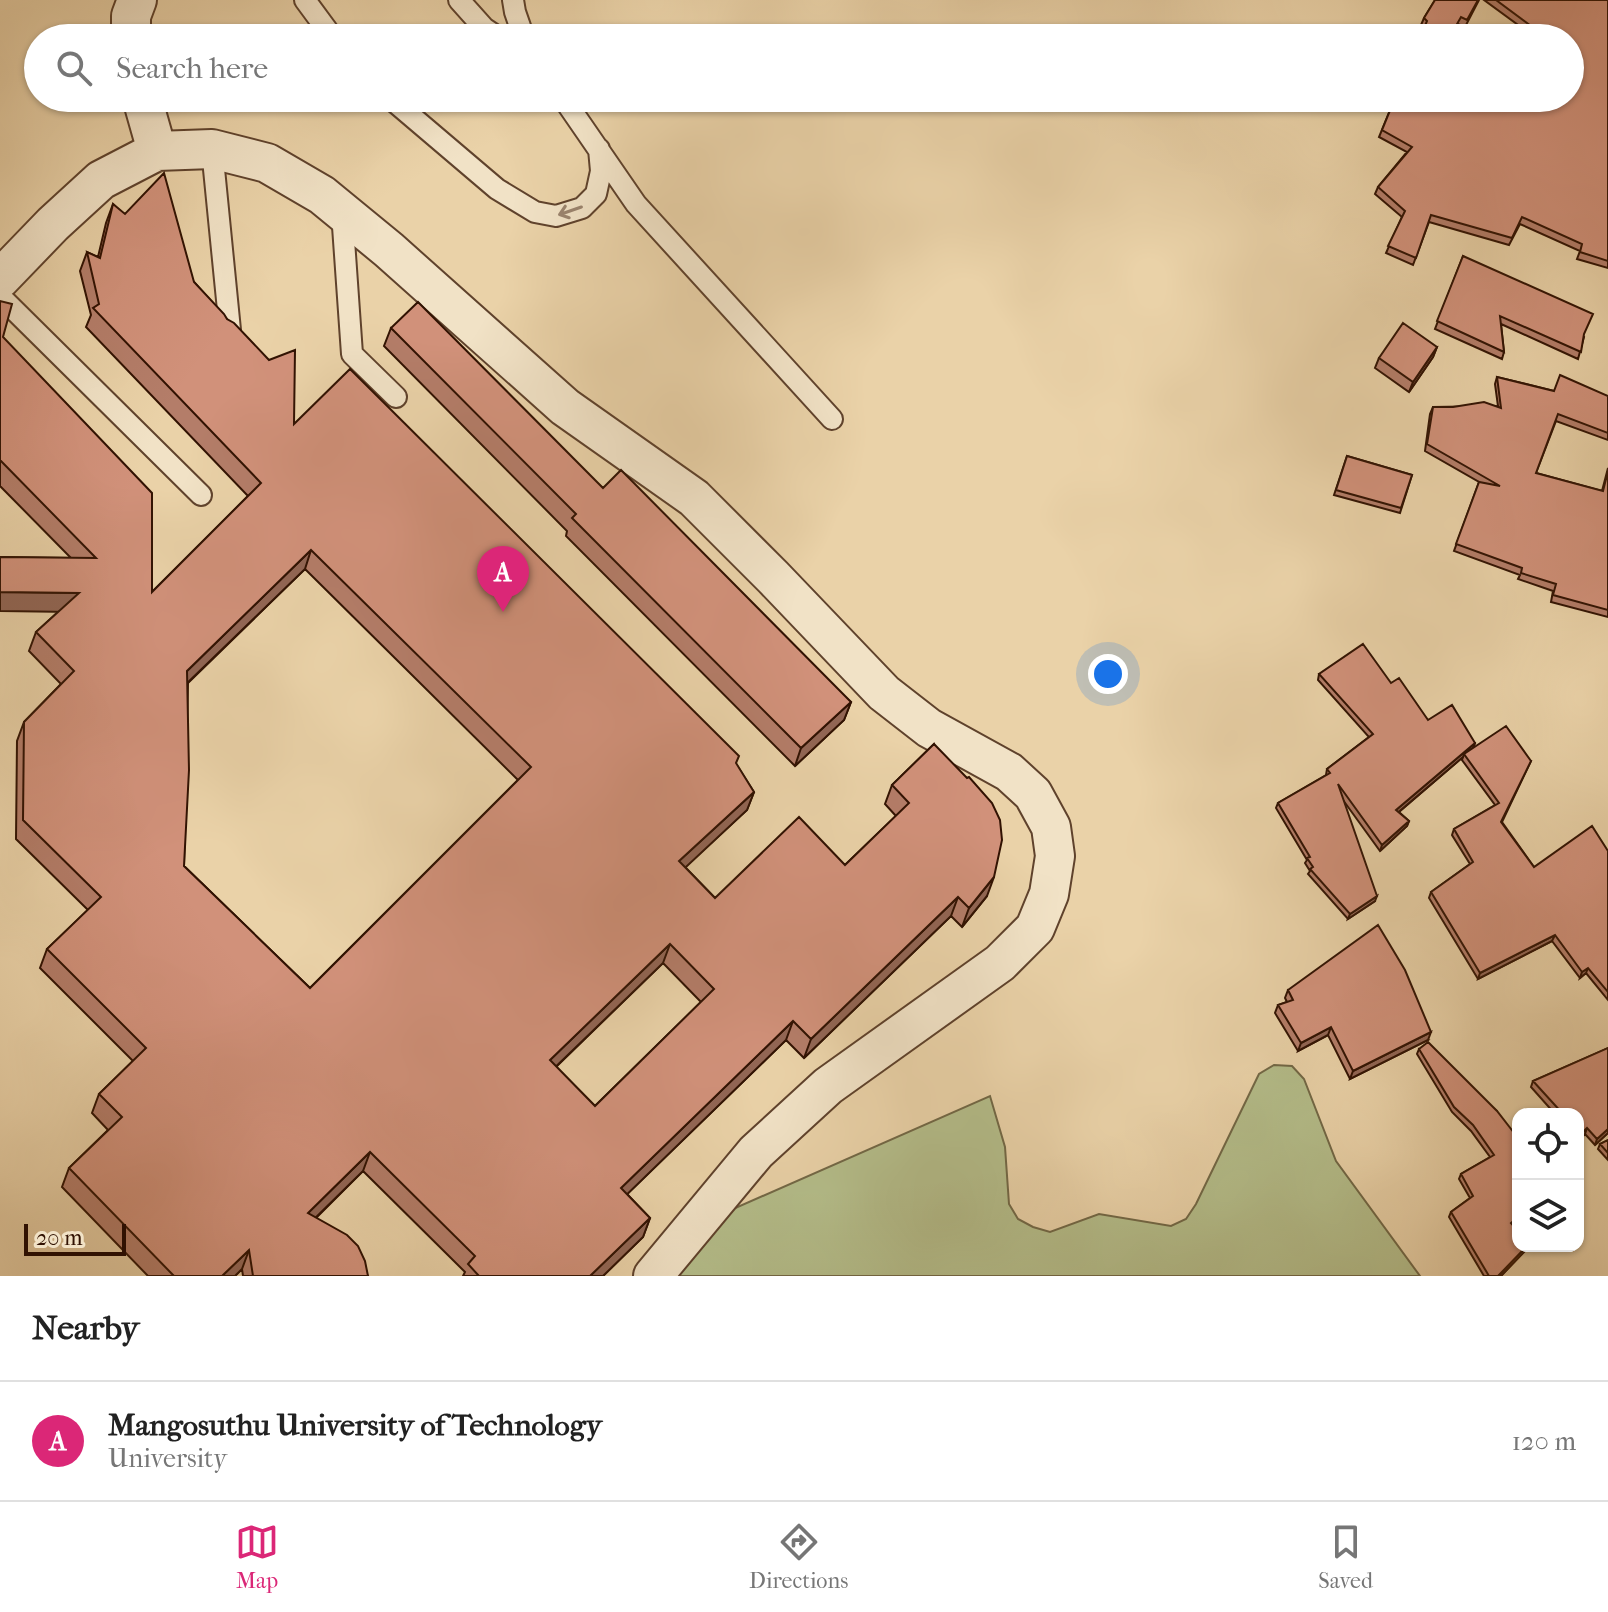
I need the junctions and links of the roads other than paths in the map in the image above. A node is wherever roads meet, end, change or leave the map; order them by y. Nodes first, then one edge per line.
1 (137, 0) edge
2 (305, 0) edge
3 (459, 0) edge
4 (513, 0) edge
5 (131, 24) edge
6 (323, 24) edge
7 (480, 24) edge
8 (519, 24) edge
9 (146, 112) edge
10 (406, 112) edge
11 (573, 112) edge
12 (212, 149) junction
13 (599, 149) junction
14 (157, 151) junction
15 (342, 212) junction
16 (0, 279) edge
17 (0, 296) edge
18 (230, 330) edge
19 (396, 397) dead end
20 (832, 419) dead end
21 (201, 495) dead end
22 (653, 1276) edge

1 - 5 street
2 - 6 lane
3 - 7 lane
4 - 8 lane
9 - 14 street
13 -> 10 lane
11 - 13 lane
12 - 14 street
12 - 15 street
12 - 18 lane
13 - 20 lane
14 - 16 street
15 - 19 lane
15 - 22 street
17 - 21 lane

